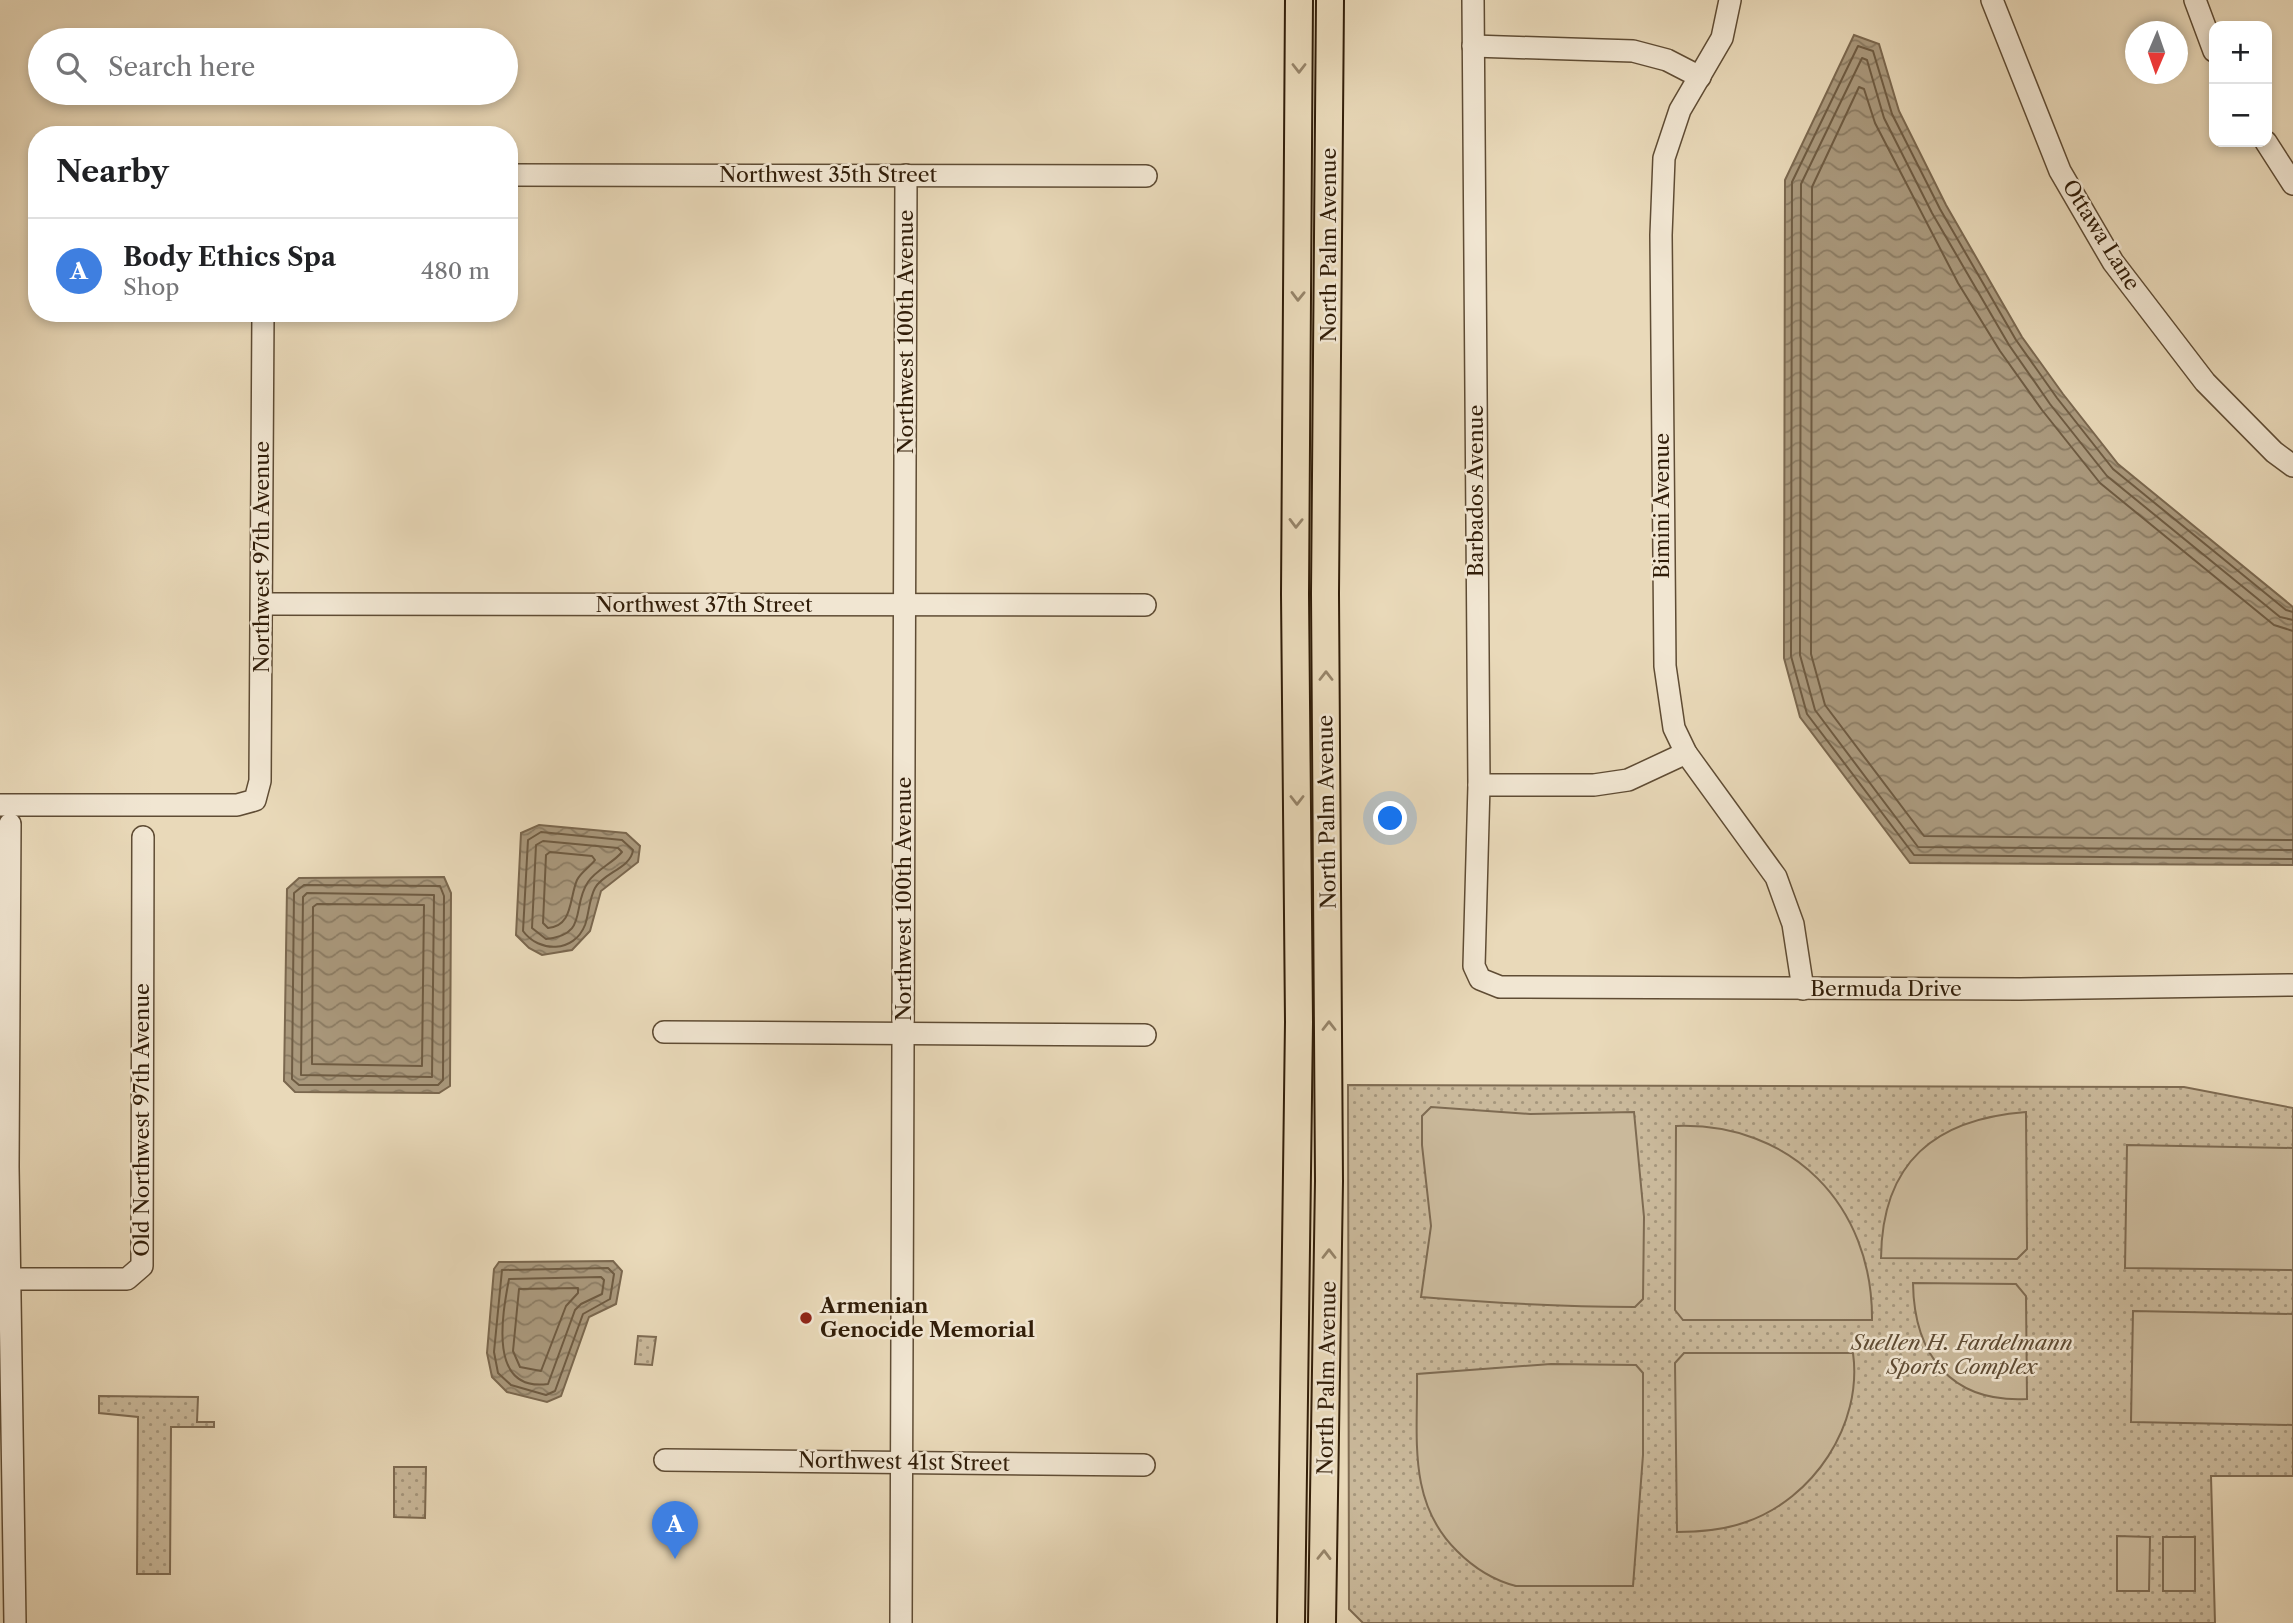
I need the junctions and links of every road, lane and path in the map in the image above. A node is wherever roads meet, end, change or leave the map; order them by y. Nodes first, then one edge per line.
1 (1300, 0) edge
2 (1330, 0) edge
3 (1474, 0) edge
4 (1730, 0) edge
5 (1992, 0) edge
6 (2195, 0) edge
7 (2209, 38) edge
8 (1473, 46) junction
9 (1700, 77) junction
10 (2269, 147) edge
11 (518, 175) edge
12 (906, 175) junction
13 (1146, 176) dead end
14 (2293, 184) edge
15 (263, 322) edge
16 (2293, 466) edge
17 (262, 604) junction
18 (905, 605) junction
19 (1145, 605) dead end
20 (1297, 750) junction
21 (1326, 750) junction
22 (1686, 753) junction
23 (1479, 785) junction
24 (0, 805) edge
25 (10, 824) dead end
26 (143, 837) dead end
27 (5, 913) edge
28 (1480, 979) joint
29 (2293, 985) edge
30 (1802, 989) junction
31 (664, 1032) dead end
32 (904, 1034) junction
33 (1145, 1035) dead end
34 (4, 1166) edge
35 (11, 1279) junction
36 (665, 1460) dead end
37 (902, 1462) junction
38 (1144, 1465) dead end
39 (15, 1623) edge
40 (901, 1623) edge
41 (1291, 1623) edge
42 (1322, 1623) edge

1 -> 20 main road, North Palm Avenue
21 -> 2 main road, North Palm Avenue
3 - 8 street, Barbados Avenue
4 - 9 street, Bimini Avenue
5 - 16 street, Ottawa Lane
6 - 7 street
8 - 9 street
8 - 23 street, Barbados Avenue
9 - 22 street, Bimini Avenue
10 - 14 street
11 - 12 street, Northwest 35th Street
12 - 13 street, Northwest 35th Street
12 - 18 street, Northwest 100th Avenue
15 - 17 street, Northwest 97th Avenue
17 - 18 street, Northwest 37th Street
17 - 24 street, Northwest 97th Avenue
18 - 19 street, Northwest 37th Street
18 - 32 street, Northwest 100th Avenue
20 - 21 main road
20 -> 41 main road, North Palm Avenue
42 -> 21 main road, North Palm Avenue
22 - 23 street
22 - 30 street, Bimini Avenue
23 - 28 street, Barbados Avenue
25 - 27 street
26 - 35 street, Old Northwest 97th Avenue
27 - 34 street
28 - 30 street, Bermuda Drive
29 - 30 street, Bermuda Drive
31 - 32 street
32 - 33 street
32 - 37 street, Northwest 100th Avenue
34 - 35 street
35 - 39 street
36 - 37 street, Northwest 41st Street
37 - 38 street, Northwest 41st Street
37 - 40 street, Northwest 100th Avenue

